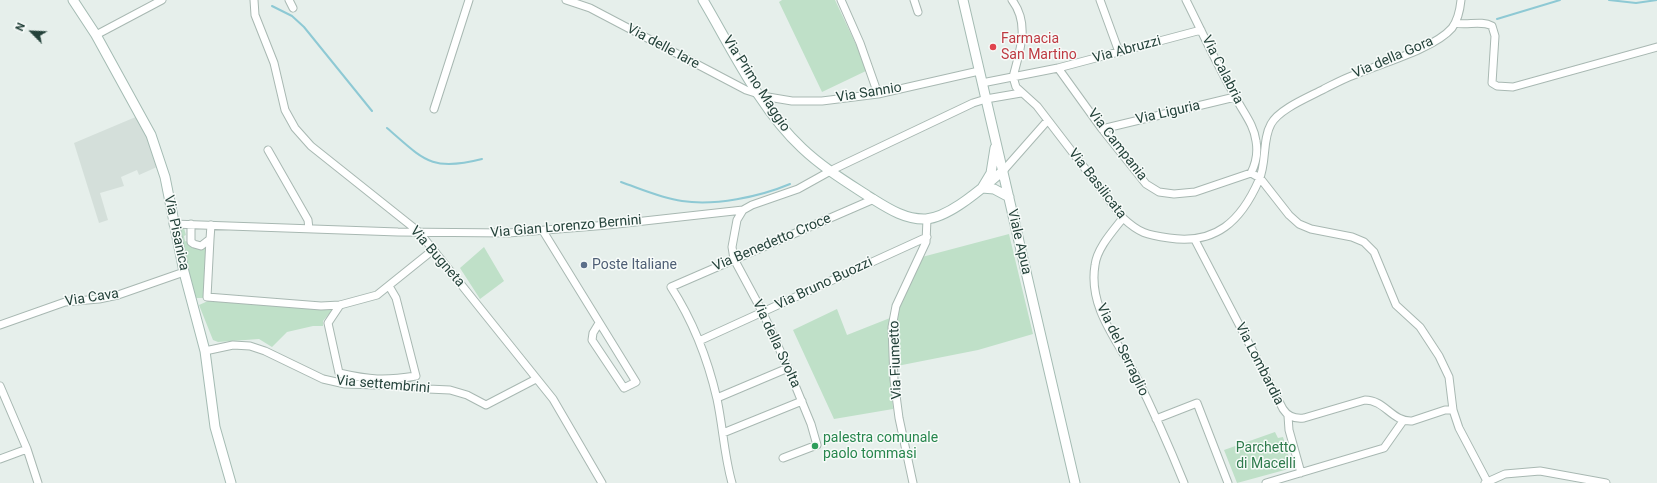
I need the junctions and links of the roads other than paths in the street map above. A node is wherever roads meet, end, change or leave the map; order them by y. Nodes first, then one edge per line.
1 (73, 0) edge
2 (162, 0) edge
3 (254, 0) edge
4 (289, 0) edge
5 (469, 0) edge
6 (566, 0) edge
7 (703, 0) edge
8 (841, 0) edge
9 (914, 0) edge
10 (963, 0) edge
11 (1012, 0) edge
12 (1100, 0) edge
13 (1186, 0) edge
14 (1461, 0) edge
15 (293, 8) dead end
16 (918, 12) dead end
17 (1455, 24) junction
18 (1201, 30) junction
19 (96, 35) junction
20 (1657, 47) edge
21 (1120, 52) junction
22 (1058, 68) junction
23 (979, 71) junction
24 (1013, 77) junction
25 (982, 83) junction
26 (758, 93) junction
27 (1021, 93) junction
28 (878, 94) junction
29 (1235, 97) junction
30 (986, 99) junction
31 (434, 109) dead end
32 (1048, 120) junction
33 (1102, 129) junction
34 (1256, 140) junction
35 (1266, 140) junction
36 (996, 143) junction
37 (268, 150) dead end
38 (1003, 171) junction
39 (830, 172) junction
40 (1251, 173) junction
41 (1260, 178) junction
42 (982, 188) junction
43 (1009, 197) junction
44 (874, 199) junction
45 (743, 210) junction
46 (1123, 218) junction
47 (927, 219) junction
48 (173, 224) junction
49 (191, 224) junction
50 (211, 225) junction
51 (309, 229) junction
52 (543, 231) junction
53 (419, 232) junction
54 (927, 237) junction
55 (210, 240) junction
56 (1195, 240) junction
57 (433, 250) junction
58 (734, 258) junction
59 (184, 272) junction
60 (389, 286) junction
61 (340, 305) junction
62 (763, 313) junction
63 (600, 323) junction
64 (0, 325) edge
65 (699, 340) junction
66 (205, 351) junction
67 (788, 368) junction
68 (536, 379) junction
69 (0, 386) edge
70 (717, 398) junction
71 (802, 401) junction
72 (1453, 410) junction
73 (1288, 416) junction
74 (1156, 419) junction
75 (1403, 421) junction
76 (723, 434) junction
77 (27, 449) junction
78 (0, 458) edge
79 (783, 458) dead end
80 (1301, 473) junction
81 (38, 483) edge
82 (231, 483) edge
83 (602, 483) edge
84 (732, 483) edge
85 (914, 483) edge
86 (1074, 483) edge
87 (1184, 483) edge
88 (1228, 483) edge
89 (1266, 483) edge
90 (1487, 483) edge
91 (1606, 483) edge

1 - 19 street, Via Pisanica
2 - 19 street
3 - 53 street, Via Bugneta
4 - 15 street
5 - 31 street
6 - 26 street, Via delle Iare
7 - 26 street, Via Primo Maggio
8 - 28 street
9 - 16 street
10 - 23 street, Viale Apua
11 - 24 street
12 - 21 street
13 - 18 street, Via Calabria
14 - 17 street
17 - 20 street
17 - 35 street, Via della Gora
18 - 21 street, Via Abruzzi
18 - 29 street, Via Calabria
19 - 48 street, Via Pisanica
21 - 22 street, Via Abruzzi
22 - 24 street, Via Abruzzi
22 - 33 street, Via Campania
23 - 25 street, Viale Apua
23 - 28 street, Via Sannio
24 - 25 street, Via Abruzzi
24 - 27 street, Via Basilicata
25 - 30 street, Viale Apua
26 - 28 street, Via Sannio
26 - 39 street, Via Primo Maggio
27 - 30 street
27 - 32 street, Via Basilicata
29 - 33 street, Via Liguria
29 - 34 street, Via Calabria
30 - 36 street, Viale Apua
30 - 39 street
32 - 38 street
32 - 46 street, Via Basilicata
33 - 40 street, Via Campania
34 - 35 street
34 - 40 street, Via Calabria
35 - 41 street, Via della Gora
36 - 38 street, Viale Apua
36 - 42 street
37 - 51 street
38 - 42 street, Via Primo Maggio
38 - 43 street, Viale Apua
39 - 44 street, Via Primo Maggio
39 - 45 street
40 - 41 street
41 - 56 street, Via Basilicata
41 - 72 street
42 - 43 street
42 - 47 street, Via Primo Maggio
43 - 86 street, Viale Apua
44 - 47 street, Via Primo Maggio
44 - 58 street, Via Benedetto Croce
45 - 52 street, Via Gian Lorenzo Bernini
45 - 58 street, Via della Svolta
46 - 56 street, Via Basilicata
46 - 74 street, Via del Serraglio
47 - 54 street, Via Fiumetto
48 - 49 street, Via Gian Lorenzo Bernini
48 - 59 street, Via Pisanica
49 - 50 street, Via Gian Lorenzo Bernini
49 - 55 street
50 - 51 street, Via Gian Lorenzo Bernini
50 - 55 street
51 - 53 street, Via Gian Lorenzo Bernini
52 - 53 street, Via Gian Lorenzo Bernini
52 - 63 street
53 - 57 street, Via Bugneta
54 - 62 street, Via Bruno Buozzi
54 - 85 street, Via Fiumetto
55 - 61 street
56 - 73 street, Via Lombardia
57 - 60 street
57 - 68 street, Via Bugneta
58 - 62 street, Via della Svolta
58 - 65 street, Via Benedetto Croce
59 - 64 street, Via Cava
59 - 66 street, Via Pisanica
60 - 61 street
60 - 61 street
62 - 65 street, Via Bruno Buozzi
62 - 67 street, Via della Svolta
63 - 63 street
65 - 70 street
66 - 68 street, Via settembrini
66 - 82 street, Via Pisanica
67 - 70 street
67 - 71 street, Via della Svolta
68 - 83 street, Via Bugneta
69 - 77 street
70 - 76 street
71 - 76 street
71 - 79 street, Via della Svolta
72 - 75 street
72 - 90 street
73 - 75 street, Via Lombardia
73 - 80 street
74 - 87 street, Via del Serraglio
74 - 88 street
75 - 80 street
76 - 84 street
77 - 78 street
77 - 81 street
80 - 89 street
90 - 91 street

